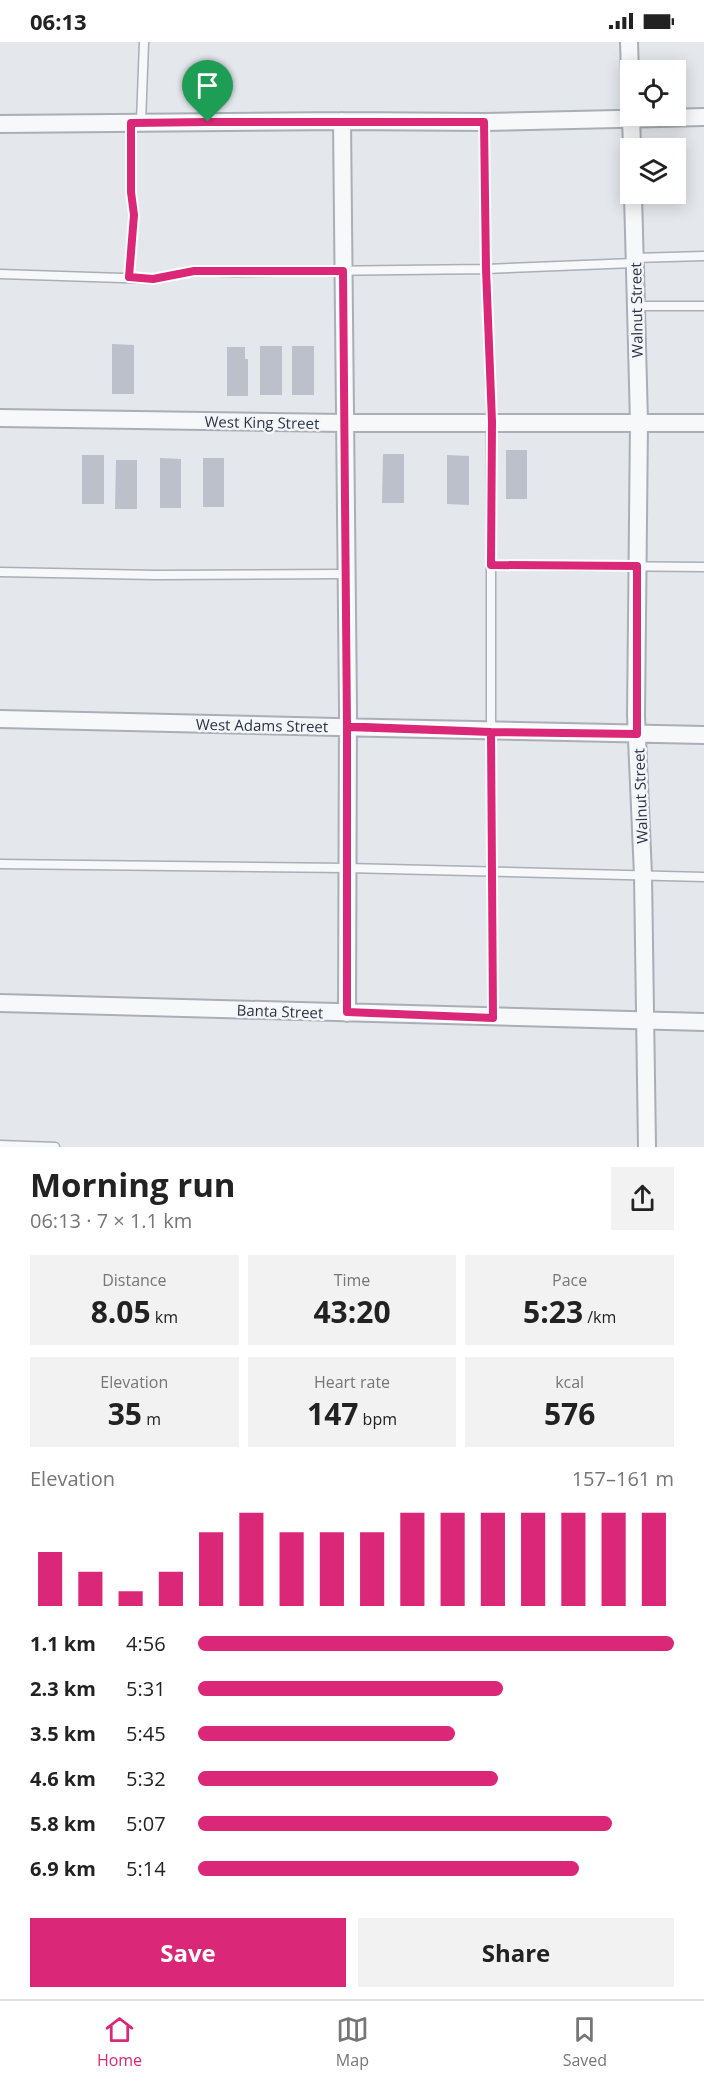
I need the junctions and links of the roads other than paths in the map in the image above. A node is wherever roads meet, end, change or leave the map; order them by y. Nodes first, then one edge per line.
1 (144, 42) edge
2 (629, 42) edge
3 (630, 60) edge
4 (620, 117) edge
5 (686, 117) edge
6 (704, 117) edge
7 (342, 121) junction
8 (136, 122) junction
9 (484, 122) junction
10 (0, 123) edge
11 (633, 204) edge
12 (704, 256) edge
13 (634, 261) junction
14 (486, 269) junction
15 (343, 271) junction
16 (0, 274) edge
17 (129, 277) junction
18 (635, 306) junction
19 (704, 306) edge
20 (0, 418) edge
21 (492, 422) junction
22 (639, 422) junction
23 (344, 423) junction
24 (704, 423) edge
25 (491, 565) junction
26 (637, 566) junction
27 (704, 567) edge
28 (0, 572) edge
29 (345, 574) junction
30 (0, 719) edge
31 (347, 727) junction
32 (491, 732) junction
33 (637, 734) junction
34 (704, 735) edge
35 (0, 864) edge
36 (347, 868) junction
37 (492, 872) junction
38 (643, 875) junction
39 (704, 877) edge
40 (0, 1003) edge
41 (347, 1012) junction
42 (493, 1018) junction
43 (645, 1020) junction
44 (704, 1022) edge
45 (0, 1145) edge
46 (55, 1147) edge
47 (647, 1147) edge

1 - 8 lane
2 - 3 street
4 - 9 street
5 - 6 street
7 - 8 street
7 - 9 street
7 - 15 street
8 - 10 street
8 - 17 lane
9 - 14 lane
11 - 13 street, Walnut Street
12 - 13 lane
13 - 14 lane
13 - 18 street, Walnut Street
14 - 15 lane
14 - 21 lane
15 - 17 lane
15 - 23 street
16 - 17 lane
18 - 19 lane
18 - 22 street, Walnut Street
20 - 23 street, West King Street
21 - 22 street, West King Street
21 - 23 street, West King Street
21 - 25 lane
22 - 24 street, West King Street
22 - 26 street, Walnut Street
23 - 29 street
25 - 26 lane
25 - 32 lane
26 - 27 lane
26 - 33 street, Walnut Street
28 - 29 lane
29 - 31 street
30 - 31 street, West Adams Street
31 - 32 street, West Adams Street
31 - 36 street
32 - 33 street, West Adams Street
32 - 37 lane
33 - 34 street, West Adams Street
33 - 38 street, Walnut Street
35 - 36 lane
36 - 37 lane
36 - 41 street
37 - 38 lane
37 - 42 lane
38 - 39 lane
38 - 43 street, Walnut Street
40 - 41 street, Banta Street
41 - 42 street, Banta Street
42 - 43 street, Banta Street
43 - 44 street, Banta Street
43 - 47 street, Walnut Street
45 - 46 lane

